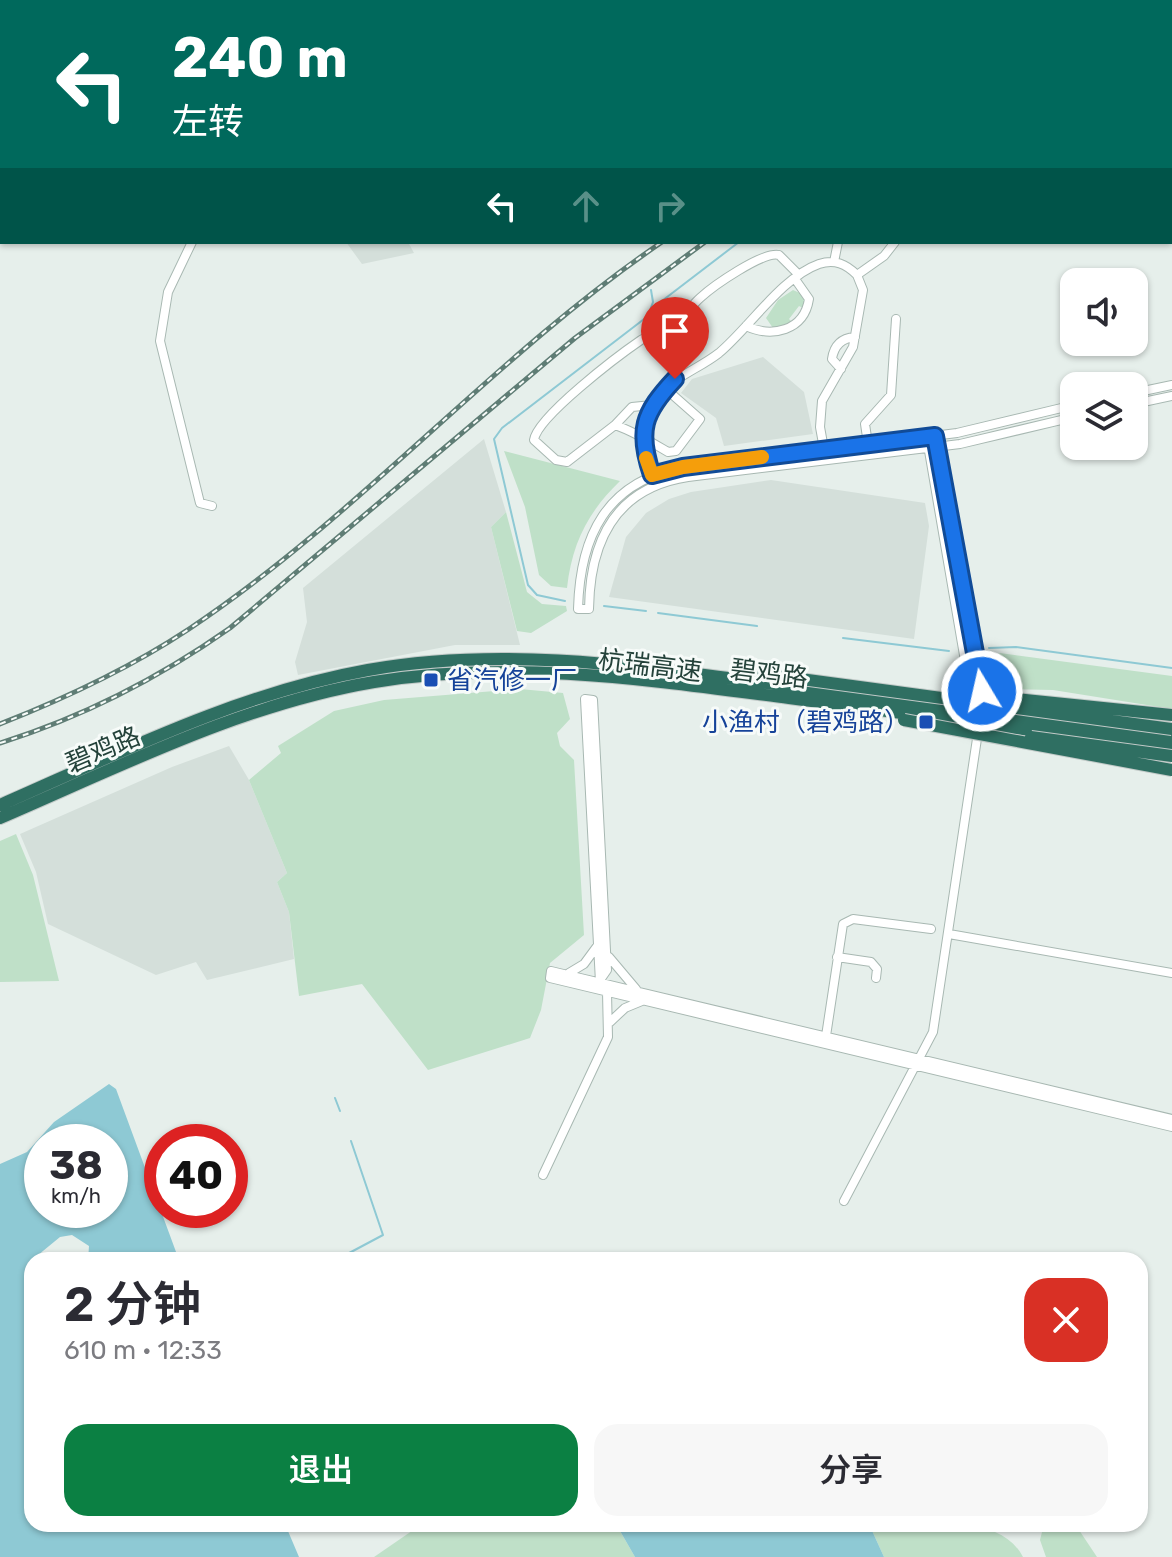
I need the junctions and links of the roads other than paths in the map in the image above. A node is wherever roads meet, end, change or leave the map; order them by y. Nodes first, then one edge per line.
1 (191, 244) edge
2 (838, 244) edge
3 (893, 244) edge
4 (834, 262) junction
5 (857, 275) junction
6 (797, 277) junction
7 (896, 319) dead end
8 (746, 326) junction
9 (855, 337) junction
10 (841, 369) junction
11 (1172, 385) edge
12 (666, 389) junction
13 (1148, 390) edge
14 (1172, 396) edge
15 (1148, 401) edge
16 (652, 405) junction
17 (1060, 408) edge
18 (1060, 420) edge
19 (615, 425) junction
20 (931, 436) junction
21 (642, 439) junction
22 (868, 444) junction
23 (933, 448) junction
24 (824, 449) junction
25 (652, 475) junction
26 (212, 506) dead end
27 (756, 673) junction
28 (976, 715) junction
29 (1172, 715) edge
30 (904, 720) junction
31 (1172, 729) edge
32 (1172, 738) edge
33 (1172, 749) edge
34 (1172, 756) edge
35 (1172, 770) edge
36 (0, 796) edge
37 (0, 805) edge
38 (0, 818) edge
39 (0, 826) edge
40 (931, 929) dead end
41 (949, 934) junction
42 (602, 947) junction
43 (837, 957) junction
44 (563, 973) junction
45 (1172, 973) edge
46 (876, 978) dead end
47 (600, 982) junction
48 (588, 987) junction
49 (607, 992) junction
50 (618, 994) junction
51 (642, 996) junction
52 (610, 1022) junction
53 (826, 1036) junction
54 (920, 1063) junction
55 (1172, 1119) edge
56 (1172, 1127) edge
57 (543, 1175) dead end
58 (844, 1201) dead end

1 - 26 street
2 - 4 street
3 - 5 street
4 - 5 street
4 - 6 street
5 - 9 street
6 - 8 street
6 - 8 street
6 - 19 street
7 - 22 street
8 - 12 street
9 - 10 street
9 - 10 street
10 - 24 street
11 - 13 street
12 - 16 street
12 - 21 street
14 - 15 street
16 - 19 street
16 - 21 street
17 - 20 street
18 - 23 street
19 - 21 street
20 - 22 street
20 - 23 street
21 - 25 street
22 - 24 street
23 - 25 street
23 - 28 street
24 - 25 street
27 - 29 highway, bridge
27 - 31 highway, 杭瑞高速, bridge
27 - 36 highway, 杭瑞高速
28 - 32 highway, 碧鸡路
28 - 33 highway, 碧鸡路
28 - 37 highway, 碧鸡路
28 - 38 highway, 碧鸡路
28 - 41 street
30 - 34 highway, 杭瑞高速, bridge
30 - 35 highway, bridge
30 - 39 highway, 杭瑞高速
40 - 43 street
41 - 45 street
41 - 54 street
42 - 42 street
42 - 44 street
42 - 47 street
42 - 51 street
43 - 46 street
43 - 53 street
44 - 47 street
44 - 48 street
47 - 48 street
47 - 50 street
47 - 51 street
48 - 49 street
49 - 50 street
49 - 52 street
50 - 51 street
51 - 52 street
51 - 53 street
51 - 54 street
52 - 57 street
53 - 54 street
54 - 55 street
54 - 56 street
54 - 58 street

